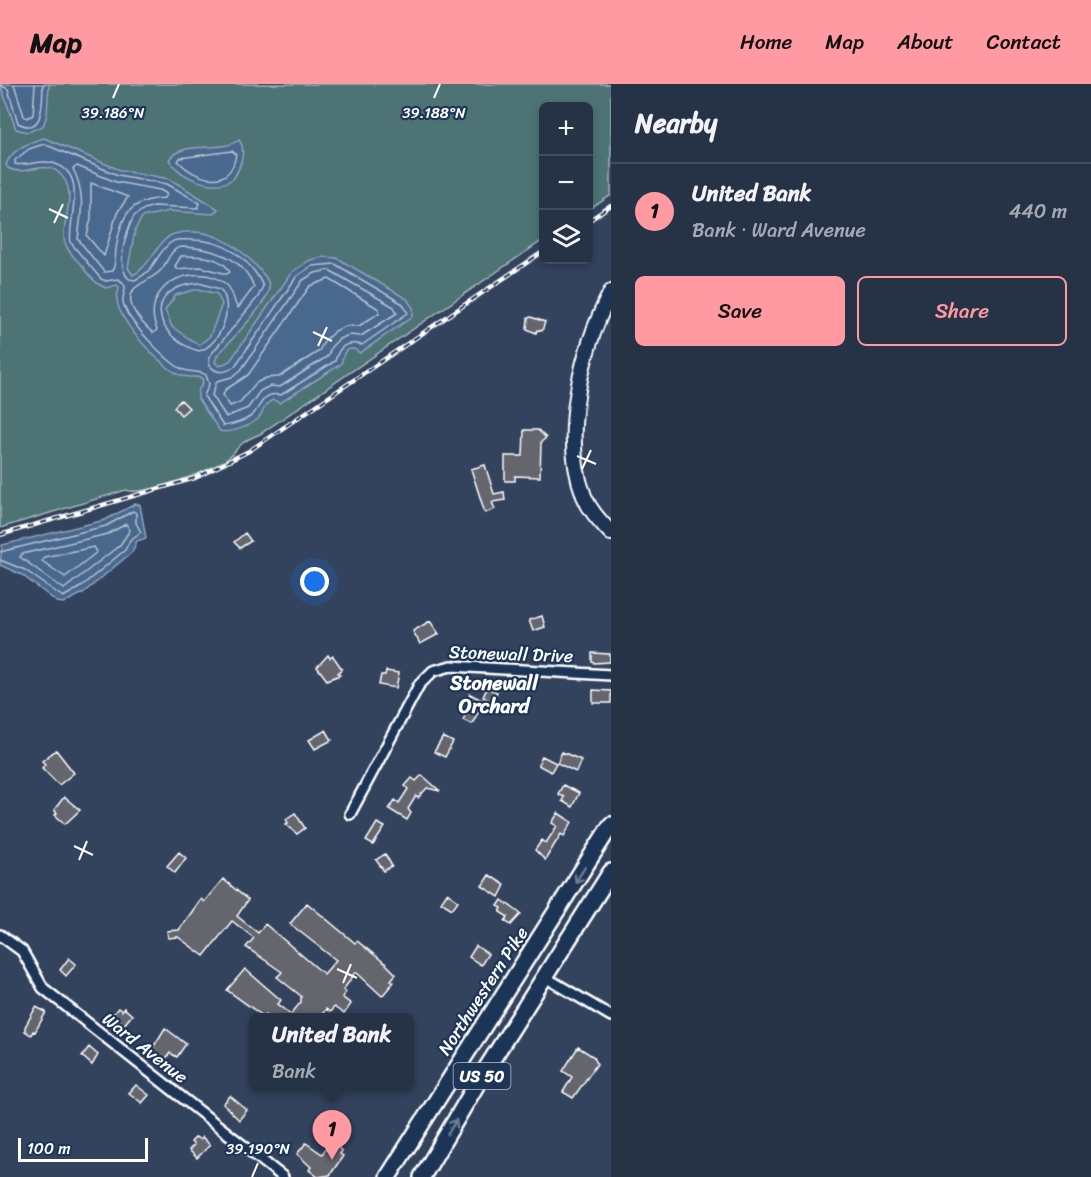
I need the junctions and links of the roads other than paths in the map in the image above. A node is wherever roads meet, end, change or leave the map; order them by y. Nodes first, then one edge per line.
1 (611, 292) edge
2 (611, 532) edge
3 (611, 675) edge
4 (350, 814) dead end
5 (611, 825) edge
6 (611, 872) edge
7 (0, 935) edge
8 (539, 940) junction
9 (545, 976) junction
10 (611, 1016) edge
11 (283, 1177) edge
12 (388, 1177) edge
13 (422, 1177) edge

1 - 2 street
3 - 4 street, Stonewall Drive
5 -> 8 main road, Northwestern Pike / US 50
6 - 9 main road, US 50
7 - 11 street, Ward Avenue
8 - 9 main road
8 - 12 main road, Northwestern Pike / US 50
9 - 10 street
13 -> 9 main road, US 50

